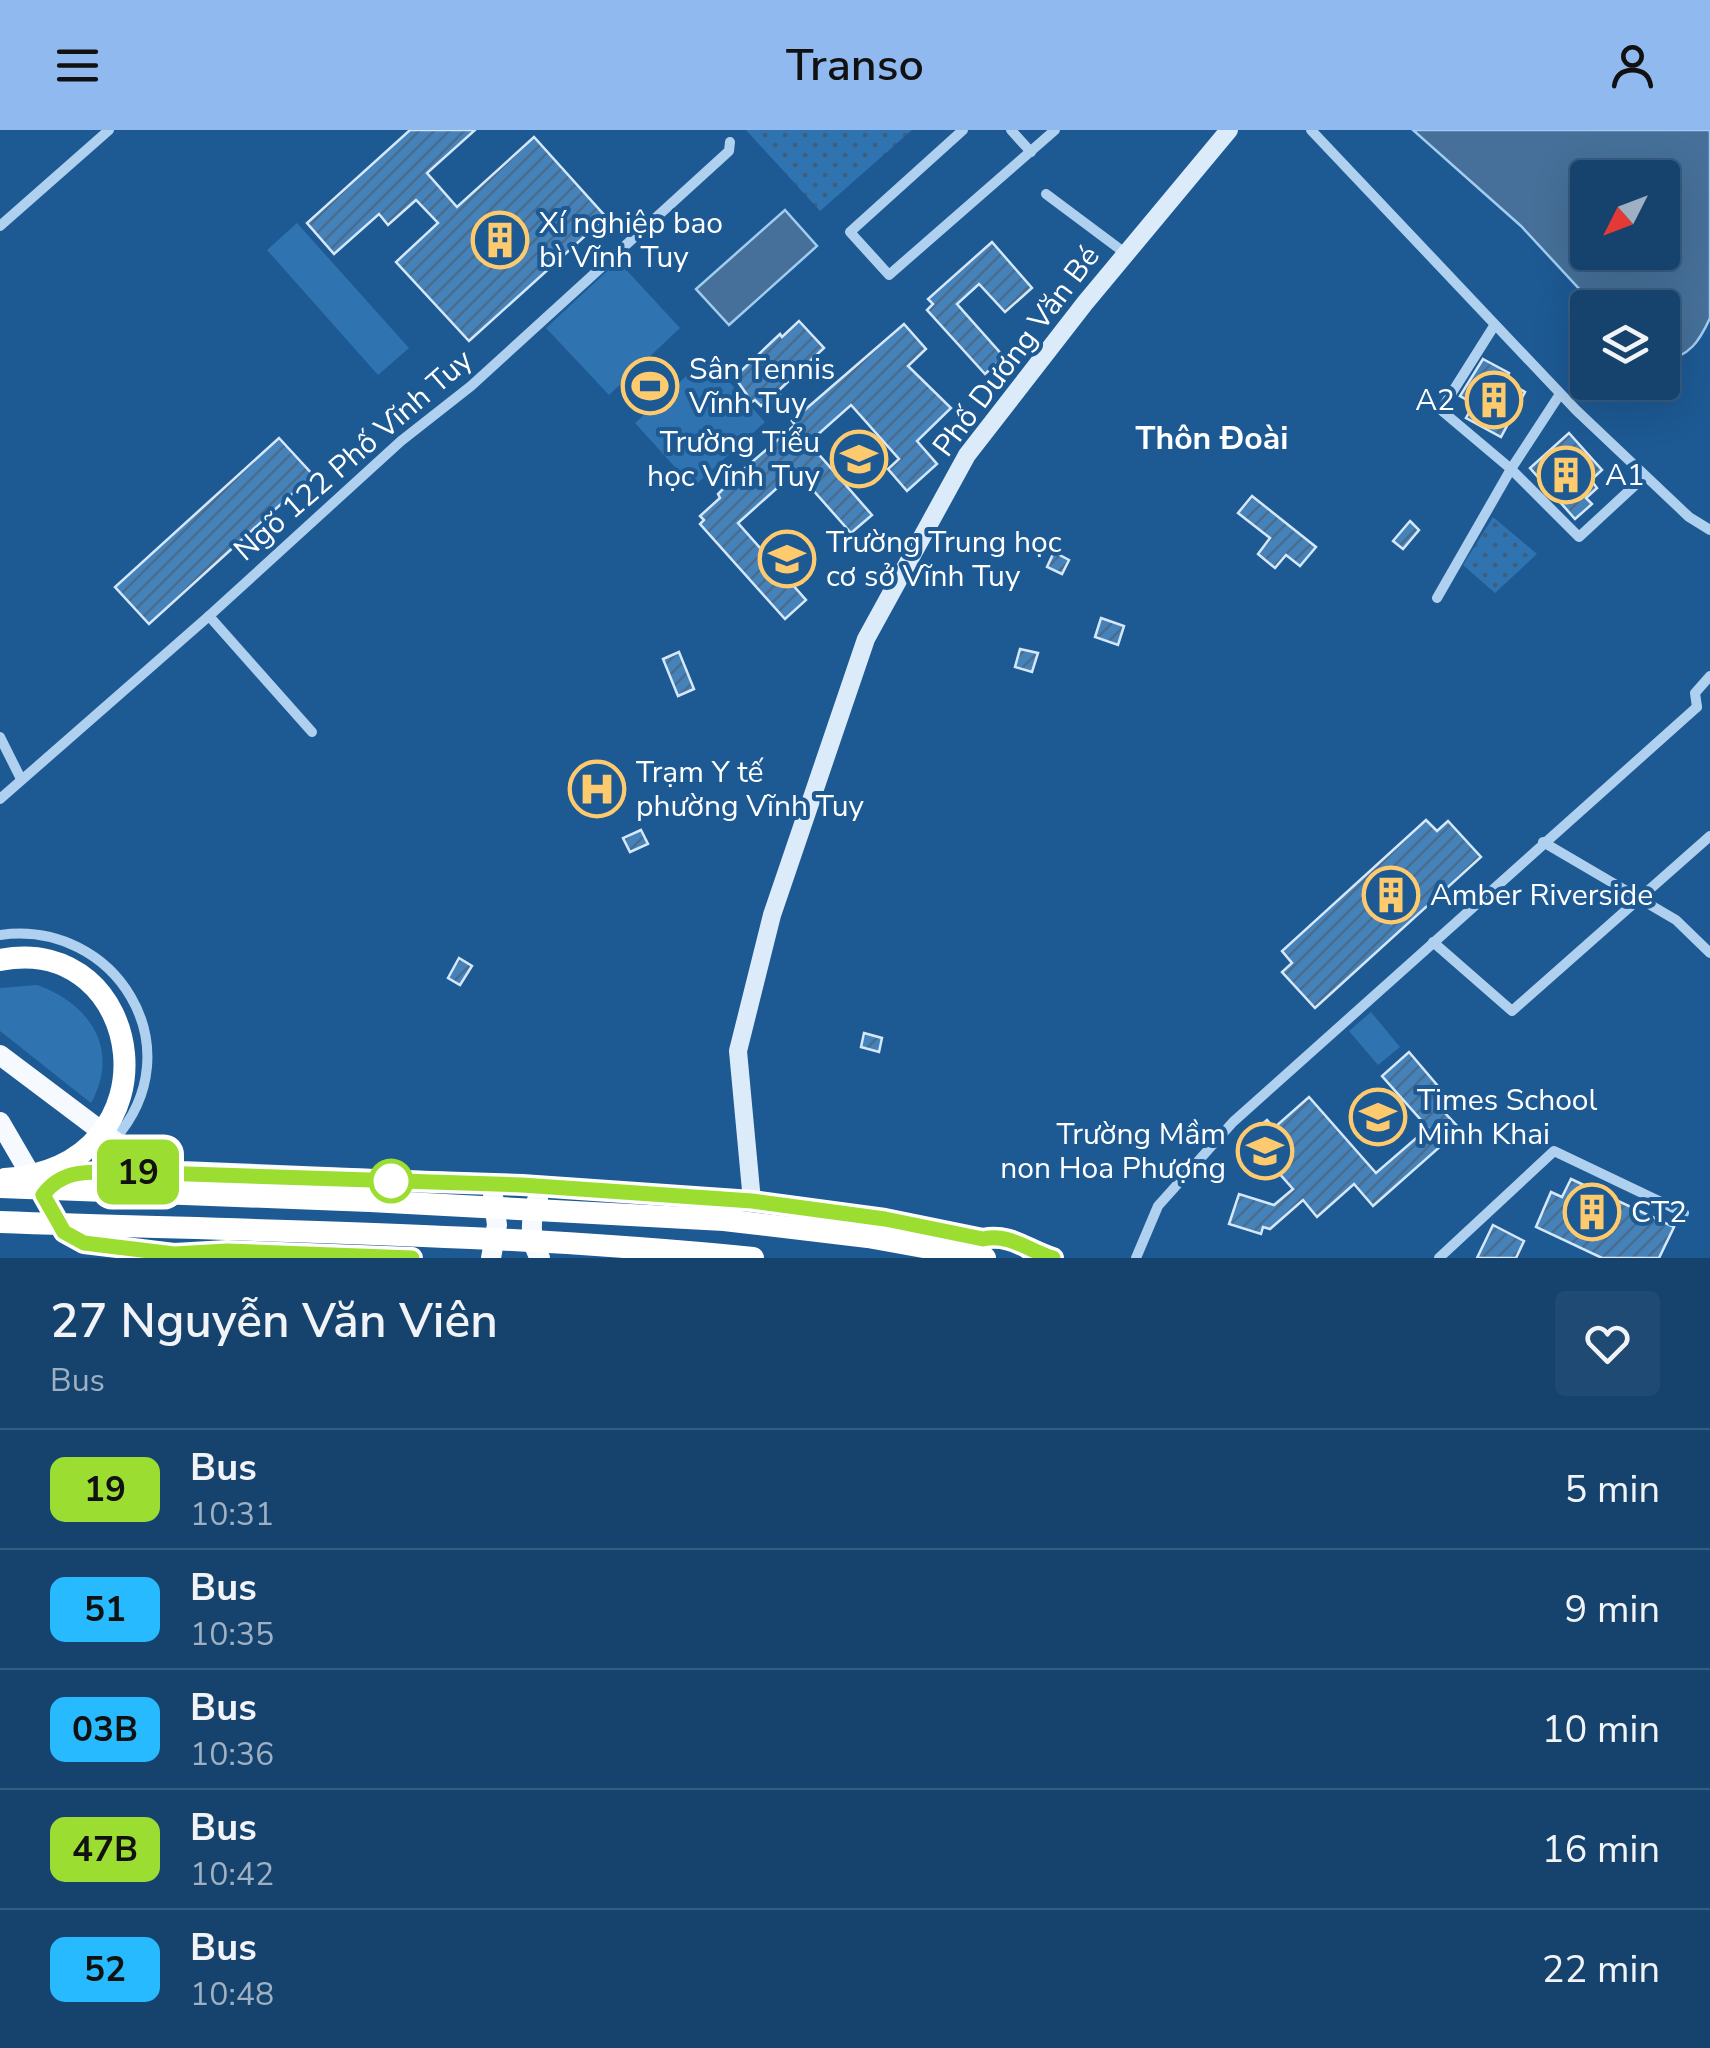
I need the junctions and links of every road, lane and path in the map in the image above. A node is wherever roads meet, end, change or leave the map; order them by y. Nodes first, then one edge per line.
1 (109, 130) edge
2 (963, 130) edge
3 (1011, 130) edge
4 (1056, 130) edge
5 (1229, 130) edge
6 (1311, 130) edge
7 (730, 142) dead end
8 (1031, 152) junction
9 (1046, 194) dead end
10 (0, 226) edge
11 (1125, 253) junction
12 (1494, 326) junction
13 (1560, 394) junction
14 (1511, 469) junction
15 (1646, 476) junction
16 (1710, 530) edge
17 (1437, 598) dead end
18 (209, 616) junction
19 (1710, 676) edge
20 (1697, 707) junction
21 (1710, 708) edge
22 (312, 732) dead end
23 (0, 737) edge
24 (21, 779) junction
25 (0, 799) edge
26 (1710, 836) edge
27 (1543, 842) junction
28 (1639, 897) junction
29 (0, 935) edge
30 (1433, 942) junction
31 (1710, 953) edge
32 (0, 960) edge
33 (0, 1055) edge
34 (0, 1122) edge
35 (114, 1140) junction
36 (180, 1172) junction
37 (0, 1183) edge
38 (481, 1184) junction
39 (550, 1186) junction
40 (43, 1195) junction
41 (752, 1201) junction
42 (1684, 1213) dead end
43 (0, 1222) edge
44 (984, 1249) edge
45 (1034, 1255) edge
46 (170, 1256) edge
47 (281, 1256) edge
48 (410, 1258) edge
49 (490, 1258) edge
50 (540, 1258) edge
51 (754, 1258) edge
52 (959, 1258) edge
53 (1054, 1258) edge
54 (1136, 1258) edge
55 (1439, 1258) edge

1 - 10 street
2 - 8 street
3 - 8 street
4 - 8 street
5 - 11 street, Phố Dương Văn Bé
6 - 12 street
7 - 18 street, Ngõ 122 Phố Vĩnh Tuy
9 - 11 street
11 - 41 street, Phố Dương Văn Bé
12 - 13 street
12 - 14 street
13 - 14 street
13 - 15 street
14 - 15 street
14 - 17 street
15 - 16 street
18 - 22 street
18 - 24 street, Ngõ 122 Phố Vĩnh Tuy
19 - 20 street
20 - 21 street
20 - 27 street
23 - 24 street
24 - 25 street, Ngõ 122 Phố Vĩnh Tuy
26 - 28 street
27 - 28 street
27 - 30 street
28 - 30 street
28 - 31 street
29 - 35 street
30 - 54 street
32 - 37 highway, bridge
33 - 35 main road
34 - 40 main road
35 - 36 main road
36 - 38 main road
36 - 40 main road
37 - 44 highway, bridge
38 - 39 main road
38 - 49 main road
39 - 41 main road
39 - 50 main road
40 - 46 main road
41 - 44 main road
42 - 55 street
43 - 51 highway, bridge
44 - 45 main road
44 - 52 main road
45 - 53 main road
46 - 47 main road
47 - 48 main road

